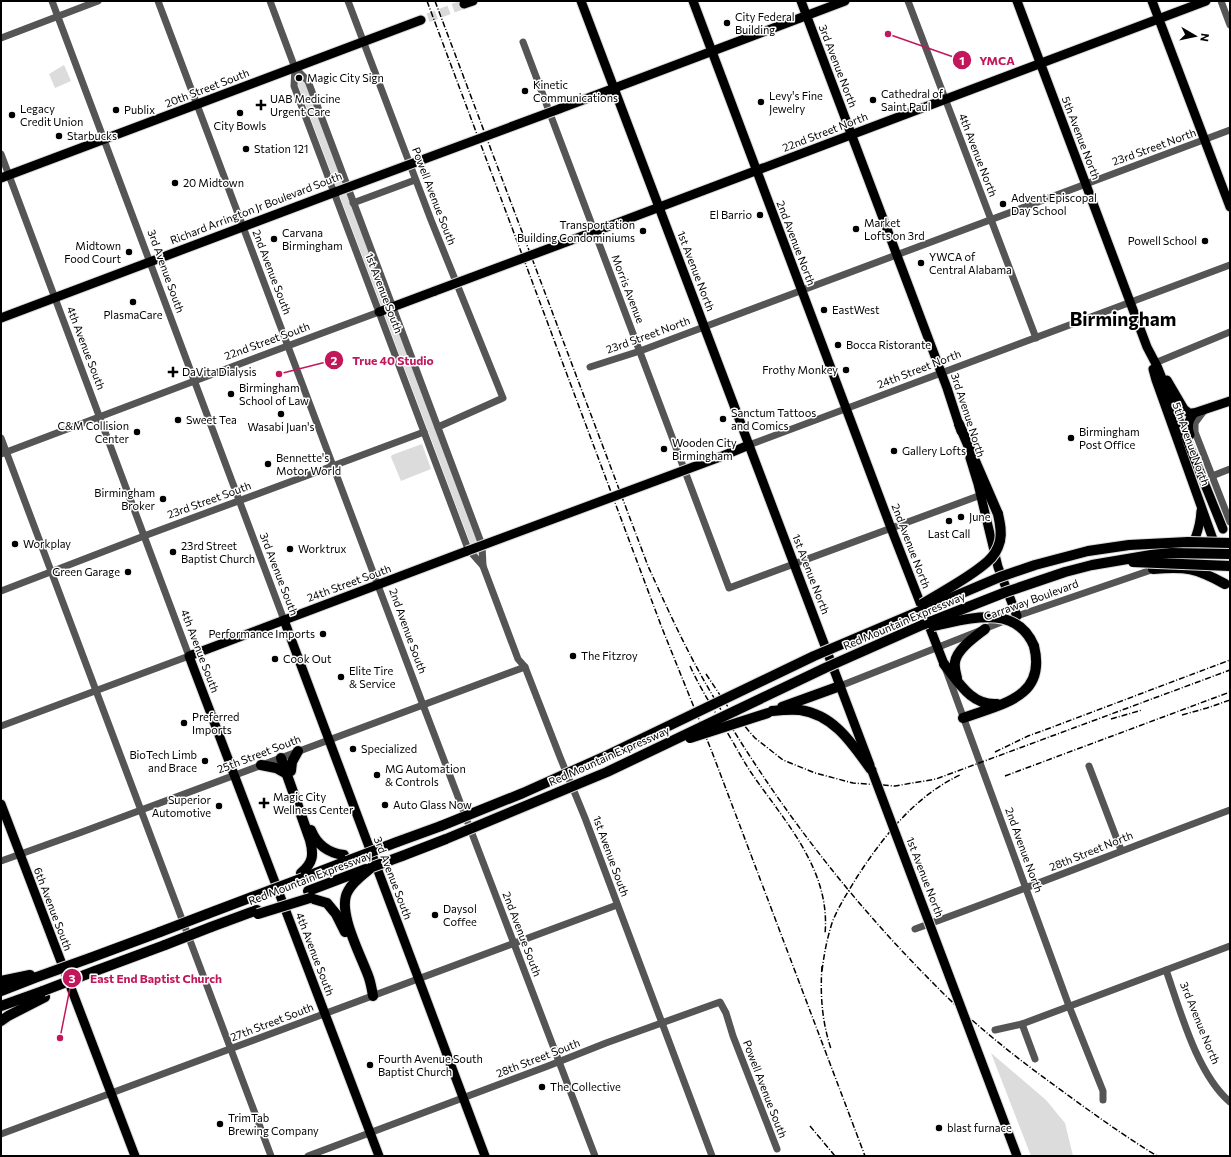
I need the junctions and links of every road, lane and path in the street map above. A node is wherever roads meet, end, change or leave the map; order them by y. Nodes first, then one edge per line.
1 (52, 1) edge
2 (98, 1) edge
3 (158, 1) edge
4 (270, 1) edge
5 (348, 1) edge
6 (474, 1) edge
7 (581, 1) edge
8 (693, 1) edge
9 (800, 1) edge
10 (845, 1) edge
11 (908, 1) edge
12 (1016, 1) edge
13 (1152, 1) edge
14 (1206, 1) edge
15 (1221, 1) edge
16 (464, 4) dead end
17 (58, 16) junction
18 (806, 16) junction
19 (1159, 19) junction
20 (421, 20) tunnel mouth
21 (1230, 25) edge
22 (1, 38) edge
23 (364, 42) junction
24 (523, 42) dead end
25 (712, 51) junction
26 (1040, 64) junction
27 (295, 68) junction
28 (614, 88) junction
29 (945, 99) junction
30 (198, 104) junction
31 (1230, 130) edge
32 (852, 135) junction
33 (1204, 139) junction
34 (104, 140) junction
35 (1, 154) edge
36 (756, 170) junction
37 (5, 177) edge
38 (415, 180) junction
39 (1086, 184) junction
40 (336, 191) junction
41 (354, 203) junction
42 (659, 207) junction
43 (1230, 207) edge
44 (991, 219) junction
45 (243, 226) junction
46 (897, 255) junction
47 (519, 260) joint
48 (150, 262) junction
49 (1230, 266) edge
50 (386, 290) junction
51 (801, 290) junction
52 (372, 293) junction
53 (54, 298) junction
54 (1131, 303) junction
55 (393, 307) junction
56 (379, 312) junction
57 (1, 318) edge
58 (704, 327) junction
59 (1230, 332) edge
60 (1036, 338) junction
61 (288, 346) junction
62 (1148, 350) junction
63 (640, 351) junction
64 (1156, 364) junction
65 (590, 367) dead end
66 (941, 374) junction
67 (194, 381) junction
68 (1230, 401) edge
69 (846, 409) junction
70 (1204, 411) junction
71 (1194, 413) junction
72 (100, 417) junction
73 (959, 424) junction
74 (438, 427) junction
75 (424, 432) junction
76 (1, 438) edge
77 (749, 446) junction
78 (4, 453) edge
79 (333, 465) junction
80 (1230, 469) edge
81 (1212, 476) junction
82 (616, 496) joint
83 (981, 496) junction
84 (239, 500) junction
85 (1202, 508) junction
86 (1226, 523) edge
87 (891, 528) junction
88 (144, 536) junction
89 (1230, 538) edge
90 (1230, 543) edge
91 (1216, 545) junction
92 (1230, 554) edge
93 (1183, 558) junction
94 (1119, 560) junction
95 (794, 564) junction
96 (483, 566) junction
97 (1230, 566) edge
98 (1153, 570) junction
99 (51, 572) junction
100 (379, 585) junction
101 (1228, 586) edge
102 (1, 591) edge
103 (1017, 616) junction
104 (284, 620) junction
105 (892, 622) junction
106 (984, 629) junction
107 (911, 630) junction
108 (938, 648) junction
109 (189, 656) junction
110 (944, 664) junction
111 (525, 667) junction
112 (957, 680) junction
113 (840, 686) junction
114 (96, 690) junction
115 (1005, 703) junction
116 (423, 705) junction
117 (770, 712) junction
118 (963, 718) junction
119 (1, 726) edge
120 (329, 740) junction
121 (861, 749) junction
122 (298, 751) junction
123 (650, 751) junction
124 (283, 757) junction
125 (261, 765) junction
126 (1089, 766) dead end
127 (872, 770) joint
128 (288, 772) junction
129 (235, 775) junction
130 (1, 804) edge
131 (141, 810) junction
132 (1230, 810) edge
133 (1121, 850) junction
134 (19, 854) junction
135 (346, 858) junction
136 (1, 861) edge
137 (302, 875) junction
138 (353, 879) junction
139 (1026, 889) junction
140 (309, 895) junction
141 (617, 905) junction
142 (915, 929) dead end
143 (513, 943) junction
144 (1230, 946) edge
145 (1166, 970) junction
146 (37, 976) junction
147 (419, 979) junction
148 (1, 981) edge
149 (1, 991) edge
150 (44, 994) junction
151 (373, 996) junction
152 (1, 1006) edge
153 (1069, 1006) junction
154 (325, 1014) junction
155 (1, 1021) edge
156 (662, 1024) junction
157 (1022, 1024) junction
158 (995, 1030) dead end
159 (231, 1049) junction
160 (1035, 1059) dead end
161 (559, 1062) junction
162 (112, 1094) junction
163 (463, 1098) junction
164 (1103, 1100) dead end
165 (1230, 1102) edge
166 (370, 1133) junction
167 (1, 1134) edge
168 (777, 1149) dead end
169 (135, 1156) edge
170 (271, 1156) edge
171 (308, 1156) edge
172 (379, 1156) edge
173 (485, 1156) edge
174 (595, 1156) edge
175 (712, 1156) edge
176 (1017, 1156) edge

1 - 17 street, 3rd Avenue South
2 - 17 street
3 - 30 street, 2nd Avenue South
4 - 27 street, 1st Avenue South
5 - 23 street, Powell Avenue South
6 - 16 main road
7 - 28 main road, 1st Avenue North
8 - 25 main road, 2nd Avenue North
9 - 18 main road, 3rd Avenue North
10 - 18 main road, Richard Arrington Jr Boulevard South
11 - 29 street, 4th Avenue North
12 - 26 main road, 5th Avenue North
13 - 19 main road
14 - 19 main road, 22nd Street North
15 - 21 street
17 - 22 street
17 - 34 street, 3rd Avenue South
18 - 25 main road, Richard Arrington Jr Boulevard South
18 - 32 main road, 3rd Avenue North
19 - 26 main road, 22nd Street North
19 - 33 main road
20 - 23 main road, 20th Street South
23 - 27 main road, 20th Street South
23 - 38 street, Powell Avenue South
24 - 63 street, Morris Avenue
25 - 28 main road, Richard Arrington Jr Boulevard South
25 - 36 main road, 2nd Avenue North
26 - 29 main road, 22nd Street North
26 - 39 main road, 5th Avenue North
27 - 30 main road, 20th Street South
27 - 40 street, 1st Avenue South
27 - 41 street, 1st Avenue South
28 - 40 main road, Richard Arrington Jr Boulevard South, bridge
28 - 42 main road, 1st Avenue North
29 - 32 main road, 22nd Street North
29 - 44 street, 4th Avenue North
30 - 34 main road, 20th Street South
30 - 45 street, 2nd Avenue South
31 - 33 street, 23rd Street North
32 - 36 main road, 22nd Street North
32 - 46 main road, 3rd Avenue North
33 - 39 street, 23rd Street North
33 - 43 main road
34 - 37 main road, 20th Street South
34 - 48 street, 3rd Avenue South
35 - 37 street, 4th Avenue South
36 - 42 main road, 22nd Street North
36 - 51 main road, 2nd Avenue North
37 - 53 street, 4th Avenue South
38 - 41 street
38 - 74 street, Powell Avenue South
39 - 44 street, 23rd Street North
39 - 54 main road, 5th Avenue North
40 - 45 main road, Richard Arrington Jr Boulevard South
40 - 52 street, 1st Avenue South
41 - 50 street, 1st Avenue South
42 - 47 main road, 22nd Street North, bridge
42 - 58 main road, 1st Avenue North
44 - 46 street, 23rd Street North
44 - 60 street, 4th Avenue North
45 - 48 main road, Richard Arrington Jr Boulevard South
45 - 61 street, 2nd Avenue South
46 - 51 street, 23rd Street North
46 - 66 main road, 3rd Avenue North
47 - 55 main road, 22nd Street South, bridge
48 - 53 main road, Richard Arrington Jr Boulevard South
48 - 67 street, 3rd Avenue South
49 - 54 street, 24th Street North
50 - 52 street
50 - 55 street, 1st Avenue South
51 - 58 street, 23rd Street North
51 - 69 main road, 2nd Avenue North
52 - 56 street, 1st Avenue South
53 - 57 main road, Richard Arrington Jr Boulevard South
53 - 72 street, 4th Avenue South
54 - 60 street, 24th Street North
54 - 62 main road, 5th Avenue North
55 - 56 main road, 22nd Street South
55 - 74 street, 1st Avenue South
56 - 61 street, 22nd Street South
56 - 75 street, 1st Avenue South
58 - 63 street, 23rd Street North
58 - 77 main road, 1st Avenue North
59 - 64 street
60 - 66 street, 24th Street North
61 - 67 street, 22nd Street South
61 - 79 street, 2nd Avenue South
62 - 64 main road, 5th Avenue North
62 - 85 main road, 5th Avenue North
63 - 65 street, 23rd Street North
63 - 95 street, Morris Avenue
64 - 71 main road
64 - 86 main road, 5th Avenue North
66 - 69 street, 24th Street North
66 - 73 main road, 3rd Avenue North
67 - 72 street, 22nd Street South
67 - 84 street, 3rd Avenue South
68 - 70 main road
69 - 77 street, 24th Street North
69 - 87 main road, 2nd Avenue North
70 - 71 main road
70 - 81 street
71 - 86 main road
72 - 78 street, 22nd Street South
72 - 88 street, 4th Avenue South
73 - 83 main road, 3rd Avenue North
73 - 105 highway, bridge
74 - 96 street, 1st Avenue South
75 - 79 street, 23rd Street South
75 - 96 street, 1st Avenue South
76 - 78 street
77 - 82 main road, 24th Street North, bridge
77 - 95 main road, 1st Avenue North
78 - 99 street
79 - 84 street, 23rd Street South
79 - 100 street, 2nd Avenue South
80 - 81 street
81 - 86 street
82 - 100 main road, 24th Street South, bridge
83 - 87 street
83 - 103 main road, 3rd Avenue North
84 - 88 street, 23rd Street South
84 - 104 street, 3rd Avenue South
85 - 91 main road, 5th Avenue North
85 - 93 main road
87 - 95 street
87 - 108 main road, 2nd Avenue North
88 - 99 street, 23rd Street South
88 - 109 street, 4th Avenue South
89 - 91 street, Carraway Boulevard
90 - 105 highway, Red Mountain Expressway, bridge
91 - 93 street, Carraway Boulevard
91 - 101 highway
92 - 94 highway, Red Mountain Expressway, bridge
93 - 98 street, Carraway Boulevard
94 - 97 highway, bridge
94 - 107 highway, Red Mountain Expressway, bridge
95 - 113 main road, 1st Avenue North
96 - 111 street, 1st Avenue South
98 - 101 highway
98 - 103 street, Carraway Boulevard
99 - 102 street, 23rd Street South
99 - 114 street
100 - 104 main road, 24th Street South
100 - 116 street, 2nd Avenue South
103 - 106 street, Carraway Boulevard
104 - 109 main road, 24th Street South
104 - 120 main road, 3rd Avenue South
105 - 135 highway, Red Mountain Expressway, bridge
106 - 108 street, Carraway Boulevard
106 - 112 highway
107 - 115 highway, bridge
107 - 123 highway, Red Mountain Expressway, bridge
108 - 110 main road, 2nd Avenue North
108 - 113 street, Carraway Boulevard
109 - 114 street, 24th Street South
109 - 129 main road, 4th Avenue South
110 - 112 highway
110 - 118 street, 2nd Avenue North
111 - 116 street, 25th Street South
111 - 141 street, 1st Avenue South
112 - 115 highway
113 - 117 highway
113 - 121 main road, 1st Avenue North
114 - 119 street, 24th Street South
114 - 131 street
115 - 118 highway
116 - 120 street, 25th Street South
116 - 143 street, 2nd Avenue South
117 - 121 highway
117 - 123 highway, bridge
118 - 139 street, 2nd Avenue North
120 - 122 street, 25th Street South
120 - 147 main road, 3rd Avenue South
121 - 127 highway
122 - 124 street, 25th Street South
122 - 128 highway
123 - 138 highway, Red Mountain Expressway, bridge
124 - 125 street, 25th Street South
124 - 128 highway
125 - 128 highway
125 - 129 street, 25th Street South
126 - 133 street
127 - 176 main road, 1st Avenue North, bridge
128 - 135 highway
128 - 137 highway
129 - 131 street, 25th Street South
129 - 154 main road, 4th Avenue South
130 - 134 main road, 6th Avenue South
131 - 134 street, 25th Street South
131 - 159 street
132 - 133 street, 28th Street North
133 - 139 street, 28th Street North
134 - 136 street, 25th Street South
134 - 162 main road, 6th Avenue South
135 - 137 highway, Red Mountain Expressway
137 - 146 highway, Red Mountain Expressway, bridge
138 - 140 highway, Red Mountain Expressway
138 - 151 highway
139 - 142 street, 28th Street North
139 - 153 street, 2nd Avenue North
140 - 150 highway, Red Mountain Expressway, bridge
140 - 151 highway
141 - 143 street, 27th Street South
141 - 156 street, 1st Avenue South
143 - 147 street, 27th Street South
143 - 161 street, 2nd Avenue South
144 - 145 street
145 - 153 street
145 - 165 street, 3rd Avenue North
146 - 148 highway
146 - 149 highway
147 - 151 street, 27th Street South
147 - 163 main road, 3rd Avenue South
150 - 152 highway
150 - 155 highway
151 - 154 street, 27th Street South
153 - 157 street
153 - 164 street, 2nd Avenue North
154 - 159 street, 27th Street South
154 - 166 main road, 4th Avenue South
156 - 161 street, 28th Street South
156 - 168 street, Powell Avenue South
156 - 175 street, 1st Avenue South
157 - 158 street
157 - 160 street
159 - 162 street, 27th Street South
159 - 170 street
161 - 163 street, 28th Street South
161 - 174 street, 2nd Avenue South
162 - 167 street, 27th Street South
162 - 169 main road, 6th Avenue South
163 - 166 street, 28th Street South
163 - 173 main road, 3rd Avenue South
166 - 171 street, 28th Street South
166 - 172 main road, 4th Avenue South

